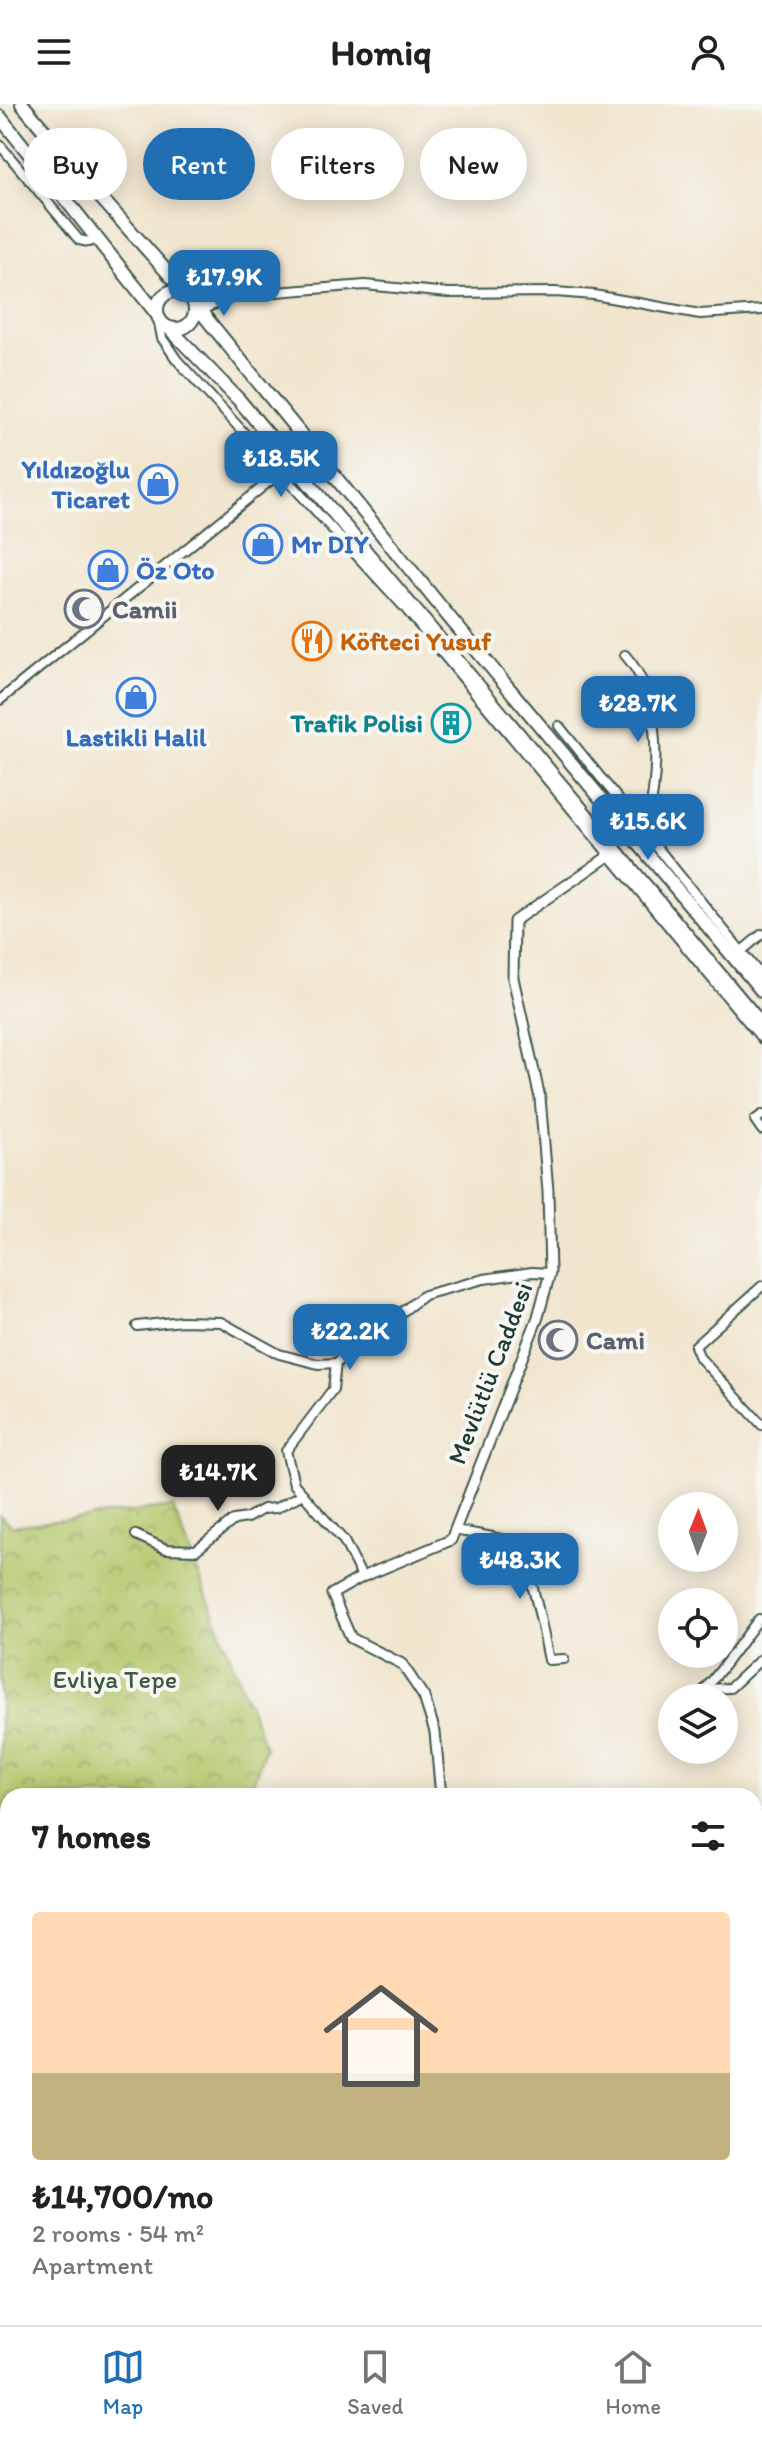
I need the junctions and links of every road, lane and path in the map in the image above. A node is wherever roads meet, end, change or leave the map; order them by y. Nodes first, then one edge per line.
1 (22, 104) edge
2 (0, 117) edge
3 (0, 145) edge
4 (96, 239) junction
5 (162, 267) junction
6 (239, 295) junction
7 (194, 306) junction
8 (762, 310) edge
9 (157, 314) junction
10 (169, 328) junction
11 (292, 463) junction
12 (279, 473) junction
13 (418, 617) junction
14 (625, 655) dead end
15 (0, 700) edge
16 (559, 726) dead end
17 (645, 832) junction
18 (613, 853) junction
19 (762, 934) edge
20 (737, 954) junction
21 (762, 977) edge
22 (762, 991) edge
23 (762, 1025) edge
24 (762, 1039) edge
25 (762, 1115) edge
26 (762, 1130) edge
27 (550, 1273) junction
28 (762, 1286) edge
29 (137, 1326) dead end
30 (336, 1363) junction
31 (762, 1425) edge
32 (303, 1494) junction
33 (455, 1530) junction
34 (136, 1535) dead end
35 (362, 1577) junction
36 (759, 1619) dead end
37 (762, 1658) edge
38 (564, 1659) dead end
39 (440, 1788) edge

1 - 5 highway
2 - 4 highway
3 - 4 street
4 - 9 highway
5 - 6 street
5 - 7 highway
6 - 7 street
6 - 8 street
7 - 9 highway
7 - 10 highway
7 - 20 highway
9 - 10 highway
9 - 12 street
10 - 11 highway
11 - 12 street
11 - 13 highway
12 - 13 street
12 - 15 street
13 - 18 highway
14 - 17 street
16 - 17 street
17 - 20 street
18 - 23 highway
18 - 24 street
18 - 27 street, Mevlütlü Caddesi
19 - 20 street
20 - 21 street
20 - 22 highway
25 - 26 street
27 - 30 street
27 - 33 street, Mevlütlü Caddesi
28 - 31 street
29 - 30 street
30 - 32 street
32 - 34 street
32 - 35 street
33 - 35 street
33 - 38 street
35 - 39 street
36 - 37 street

